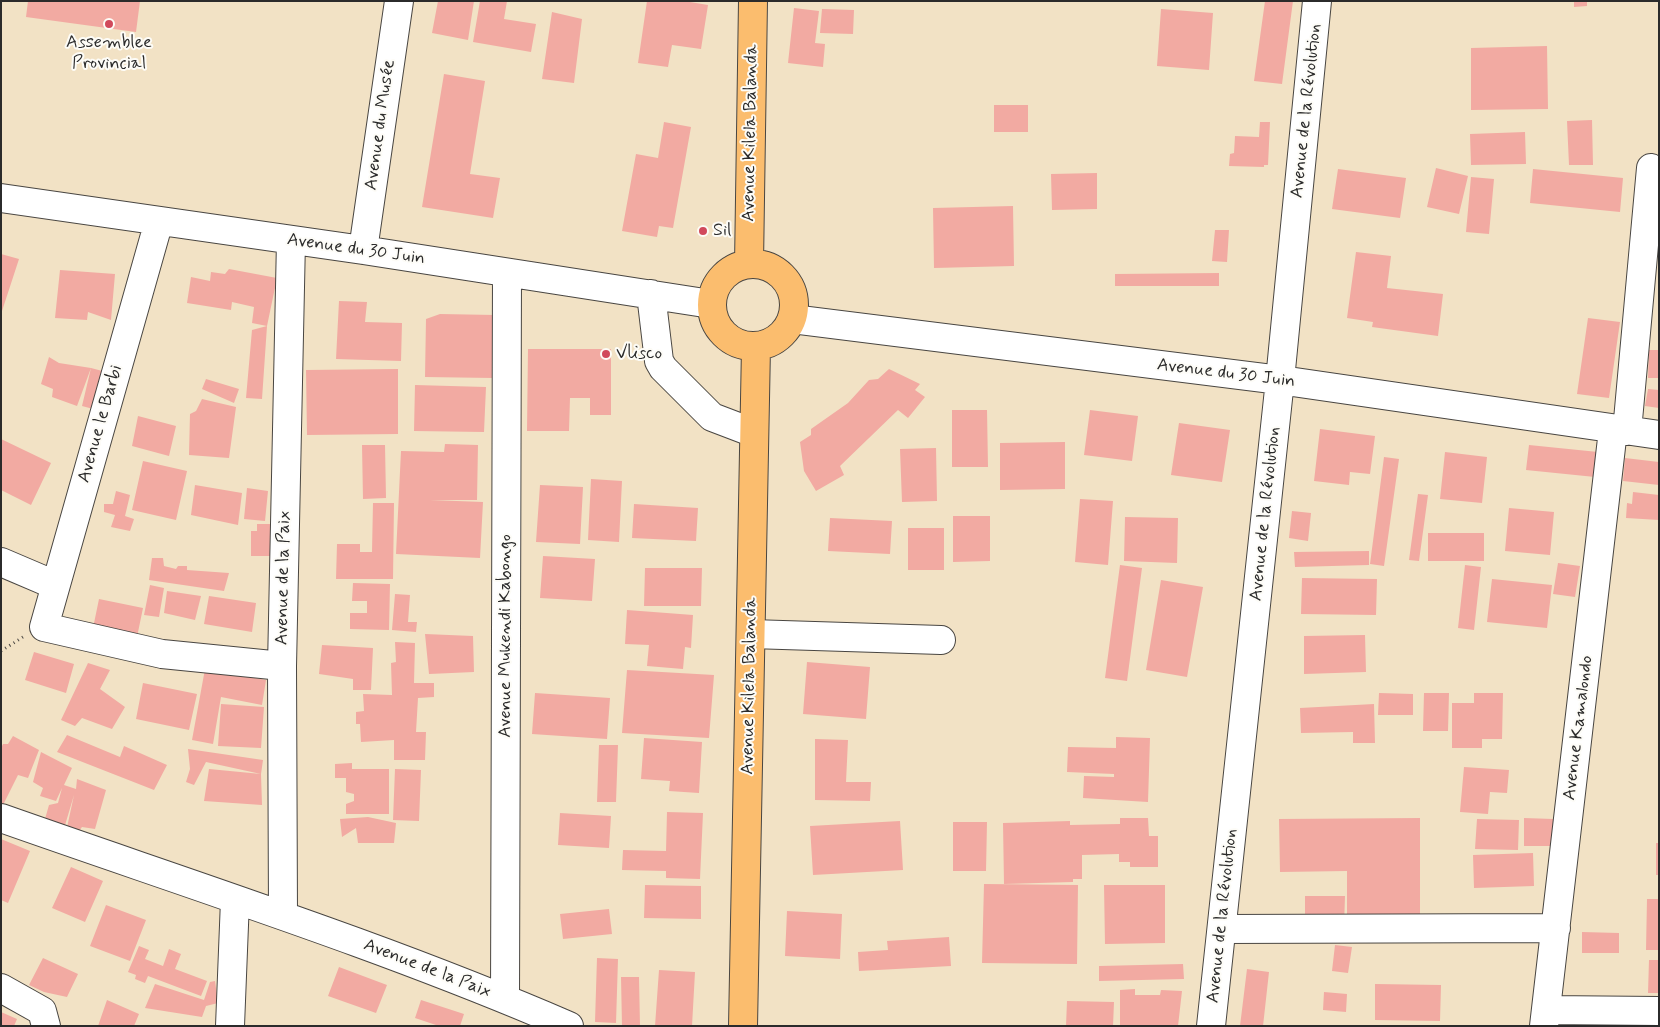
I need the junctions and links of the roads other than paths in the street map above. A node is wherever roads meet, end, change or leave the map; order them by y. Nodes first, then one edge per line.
1 (399, 1) edge
2 (753, 1) edge
3 (760, 1) edge
4 (1317, 1) edge
5 (1651, 168) dead end
6 (1, 198) edge
7 (159, 221) junction
8 (291, 240) junction
9 (363, 250) junction
10 (748, 264) junction
11 (507, 273) junction
12 (651, 294) junction
13 (711, 304) junction
14 (792, 319) junction
15 (756, 347) junction
16 (1280, 380) junction
17 (1620, 431) junction
18 (754, 433) junction
19 (1659, 435) edge
20 (1, 562) edge
21 (55, 585) junction
22 (751, 634) junction
23 (941, 640) dead end
24 (282, 666) junction
25 (1, 818) edge
26 (236, 900) junction
27 (283, 915) junction
28 (1556, 928) junction
29 (1222, 929) junction
30 (1, 988) edge
31 (505, 998) junction
32 (1659, 1011) edge
33 (1545, 1018) edge
34 (46, 1026) edge
35 (230, 1026) edge
36 (569, 1026) edge
37 (743, 1026) edge
38 (1211, 1026) edge

1 - 9 street, Avenue du Musée
2 - 3 street
2 - 10 main road, Avenue Kilela Balanda
4 - 16 street, Avenue de la Révolution
5 - 17 street, Avenue Kamalondo
6 - 7 street, Avenue du 30 Juin
7 - 8 street, Avenue du 30 Juin
7 - 21 street, Avenue le Barbi
8 - 9 street, Avenue du 30 Juin
8 - 24 street, Avenue de la Paix
9 - 11 street, Avenue du 30 Juin
10 - 13 main road
10 - 14 main road
11 - 12 street, Avenue du 30 Juin
11 - 31 street, Avenue Mukendi Kabongo
12 - 13 street, Avenue du 30 Juin
12 - 18 street
13 - 15 main road
14 - 15 main road
14 - 16 street, Avenue du 30 Juin
15 - 18 main road, Avenue Kilela Balanda
16 - 17 street, Avenue du 30 Juin
16 - 29 street, Avenue de la Révolution
17 - 19 street, Avenue du 30 Juin
17 - 28 street, Avenue Kamalondo
18 - 22 main road, Avenue Kilela Balanda
20 - 21 street
21 - 24 street, Avenue le Barbi
22 - 23 street
22 - 37 main road, Avenue Kilela Balanda
24 - 27 street, Avenue de la Paix
25 - 26 street, Avenue de la Paix
26 - 27 street, Avenue de la Paix
26 - 35 street
27 - 31 street, Avenue de la Paix
28 - 29 street
28 - 33 street, Avenue Kamalondo
29 - 38 street, Avenue de la Révolution
30 - 34 street
31 - 36 street, Avenue de la Paix
32 - 33 street

